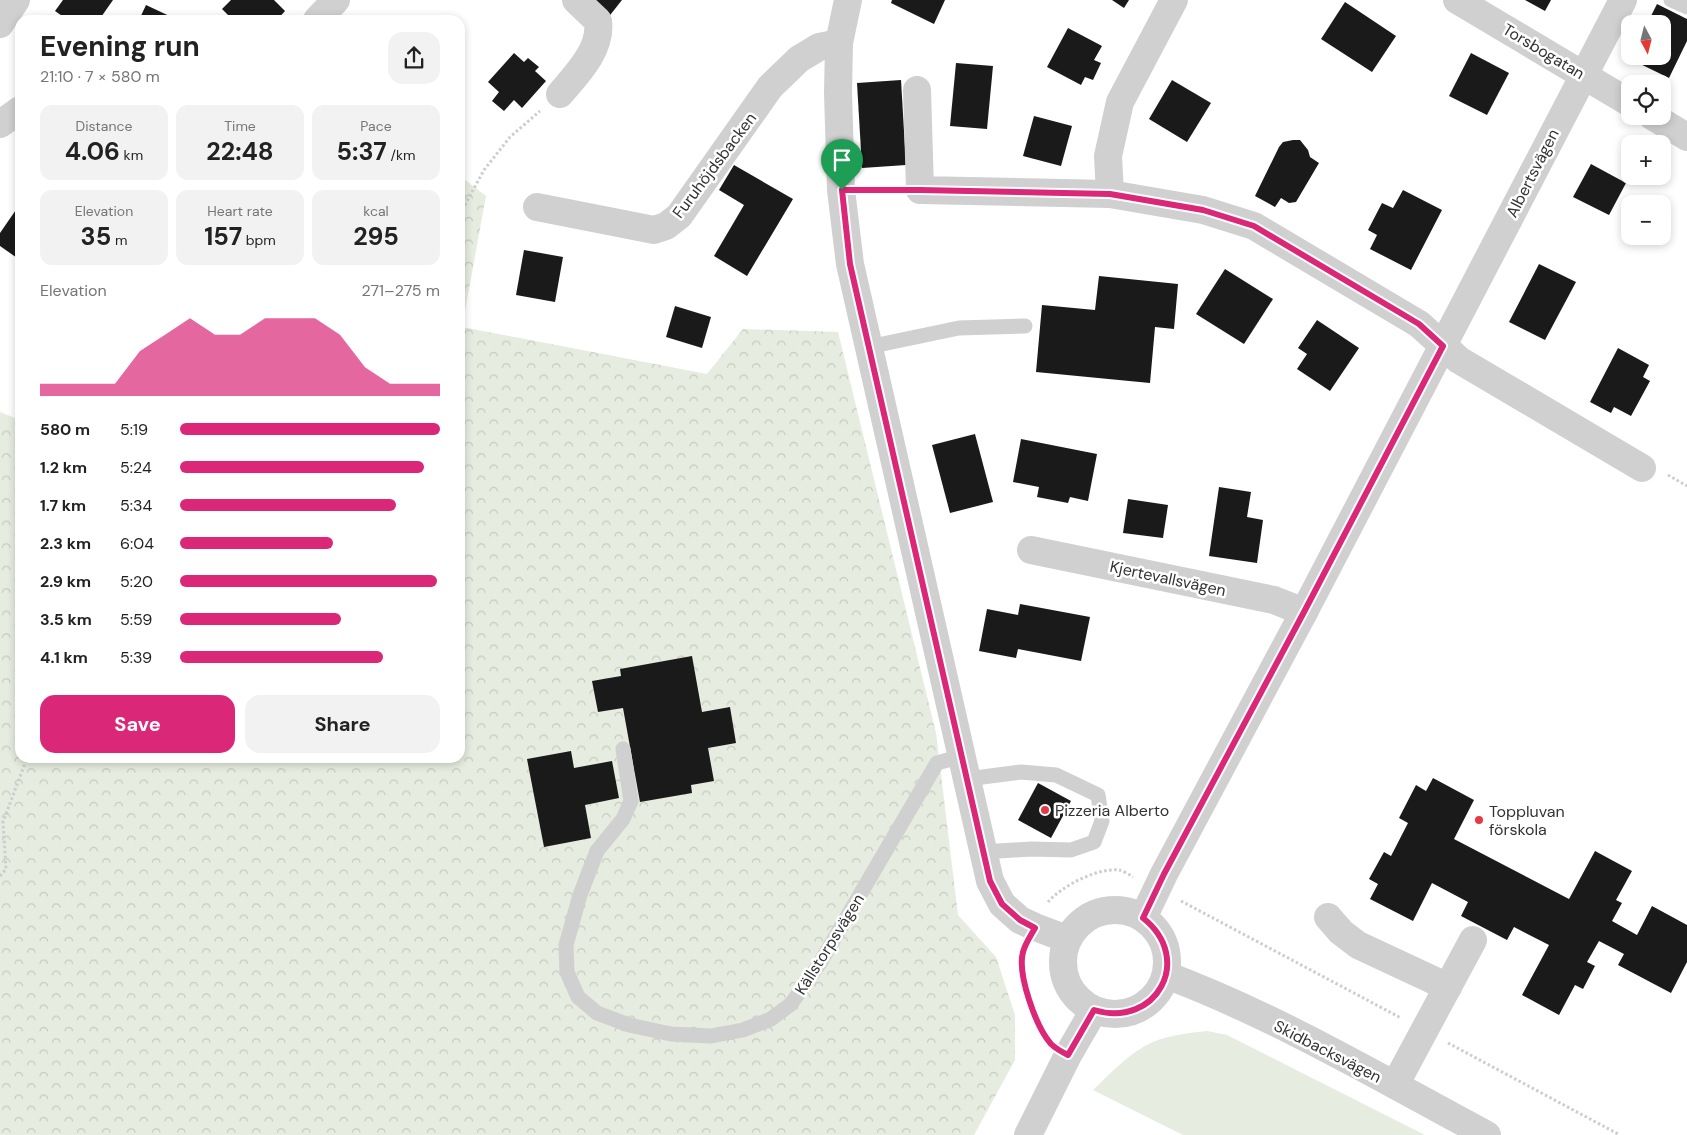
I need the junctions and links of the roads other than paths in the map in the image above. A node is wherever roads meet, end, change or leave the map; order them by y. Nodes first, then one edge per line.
1 (16, 0) edge
2 (336, 0) edge
3 (341, 0) edge
4 (576, 0) edge
5 (848, 0) edge
6 (1174, 0) edge
7 (1457, 0) edge
8 (1623, 0) edge
9 (1671, 0) edge
10 (1687, 7) edge
11 (322, 15) edge
12 (336, 15) edge
13 (0, 24) edge
14 (839, 43) junction
15 (1582, 75) junction
16 (917, 90) dead end
17 (560, 94) road end
18 (1621, 98) edge
19 (15, 114) edge
20 (0, 124) edge
21 (1667, 125) edge
22 (1687, 137) edge
23 (1110, 194) junction
24 (537, 207) dead end
25 (1025, 326) dead end
26 (1443, 346) junction
27 (868, 347) junction
28 (1642, 468) dead end
29 (1030, 550) dead end
30 (1304, 612) junction
31 (623, 749) dead end
32 (965, 768) junction
33 (982, 852) junction
34 (1328, 917) dead end
35 (1143, 918) junction
36 (1068, 939) junction
37 (1472, 940) dead end
38 (1166, 975) junction
39 (1448, 987) junction
40 (1094, 1010) junction
41 (1395, 1085) junction
42 (1028, 1135) edge
43 (1487, 1135) edge

1 - 13 street
2 - 11 street
3 - 12 street
4 - 17 street
5 - 14 street
6 - 23 street
7 - 15 street, Torsbogatan
8 - 15 street, Albertsvägen
9 - 10 lane
14 - 24 street, Furuhöjdsbacken
14 - 27 street
15 - 18 street, Torsbogatan
15 - 26 street, Albertsvägen
16 - 23 street
19 - 20 street
21 - 22 street
23 - 26 street
25 - 27 lane
26 - 28 street
26 - 30 street, Albertsvägen
27 - 32 street
29 - 30 street, Kjertevallsvägen
30 - 35 street, Albertsvägen
31 - 32 lane, Källstorpsvägen
32 - 33 street
32 - 33 lane, Källstorpsvägen
33 - 36 street
34 - 39 street
35 - 36 street
35 - 38 street
36 - 40 street
37 - 39 street
38 - 40 street
38 - 41 street, Skidbacksvägen
39 - 41 street
40 - 42 street
41 - 43 street, Skidbacksvägen

